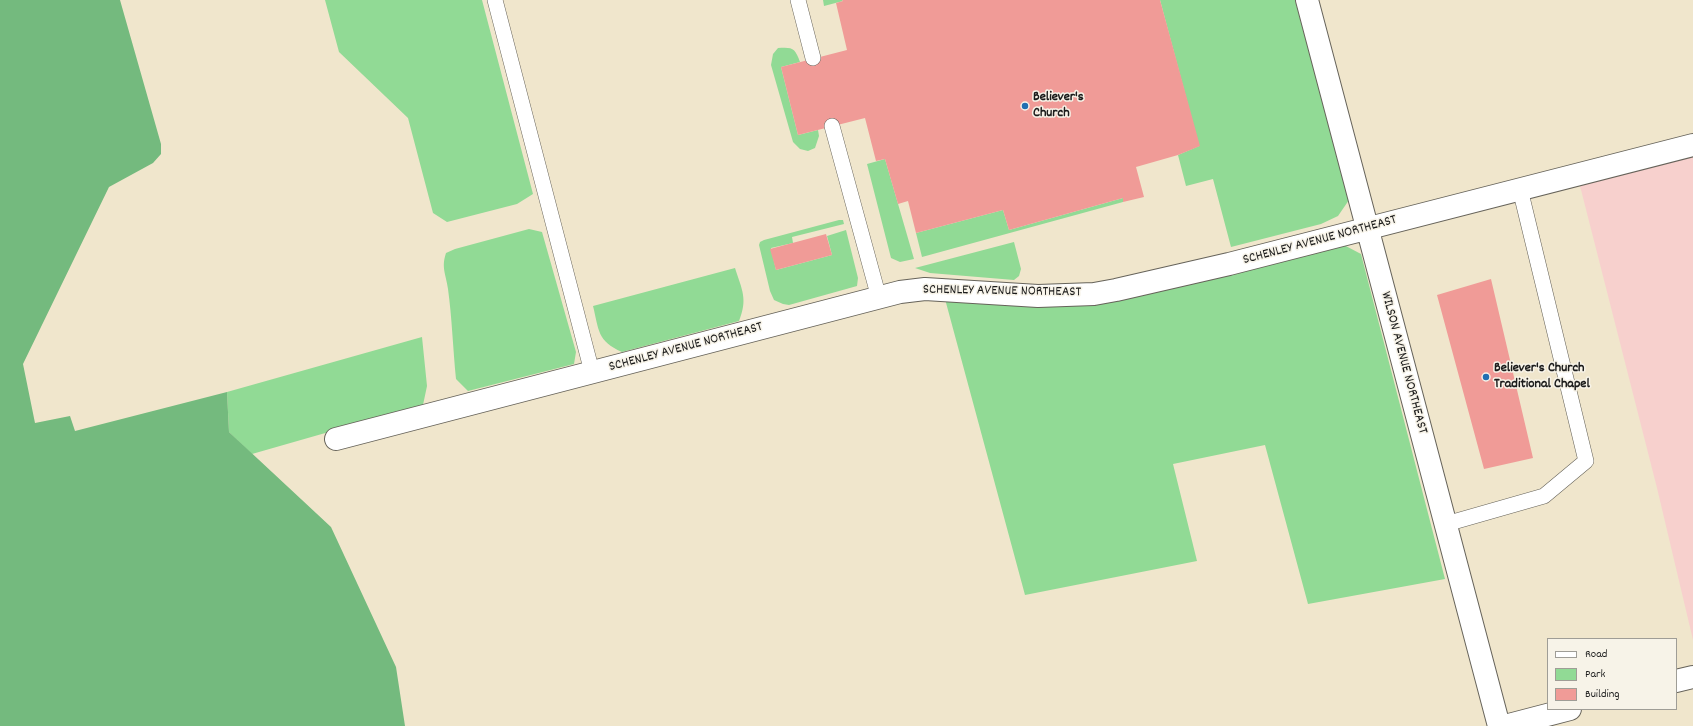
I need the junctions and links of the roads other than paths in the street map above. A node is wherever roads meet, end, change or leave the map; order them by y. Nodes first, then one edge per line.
1 (495, 0) edge
2 (798, 0) edge
3 (1307, 0) edge
4 (813, 58) dead end
5 (832, 126) dead end
6 (1693, 145) edge
7 (1520, 189) junction
8 (1368, 228) junction
9 (879, 298) junction
10 (592, 372) junction
11 (336, 439) dead end
12 (1446, 524) junction
13 (1693, 677) edge
14 (1677, 681) edge
15 (1566, 710) edge
16 (1499, 726) edge
17 (1505, 726) edge

1 - 10 lane
2 - 4 lane
3 - 8 street, WILSON AVENUE NORTHEAST
5 - 9 lane
6 - 7 street, SCHENLEY AVENUE NORTHEAST
7 - 8 street, SCHENLEY AVENUE NORTHEAST
7 - 12 lane
8 - 9 street, SCHENLEY AVENUE NORTHEAST
8 - 12 street, WILSON AVENUE NORTHEAST
9 - 10 street, SCHENLEY AVENUE NORTHEAST
10 - 11 street, SCHENLEY AVENUE NORTHEAST
12 - 16 street, WILSON AVENUE NORTHEAST
13 - 14 street
15 - 17 street

